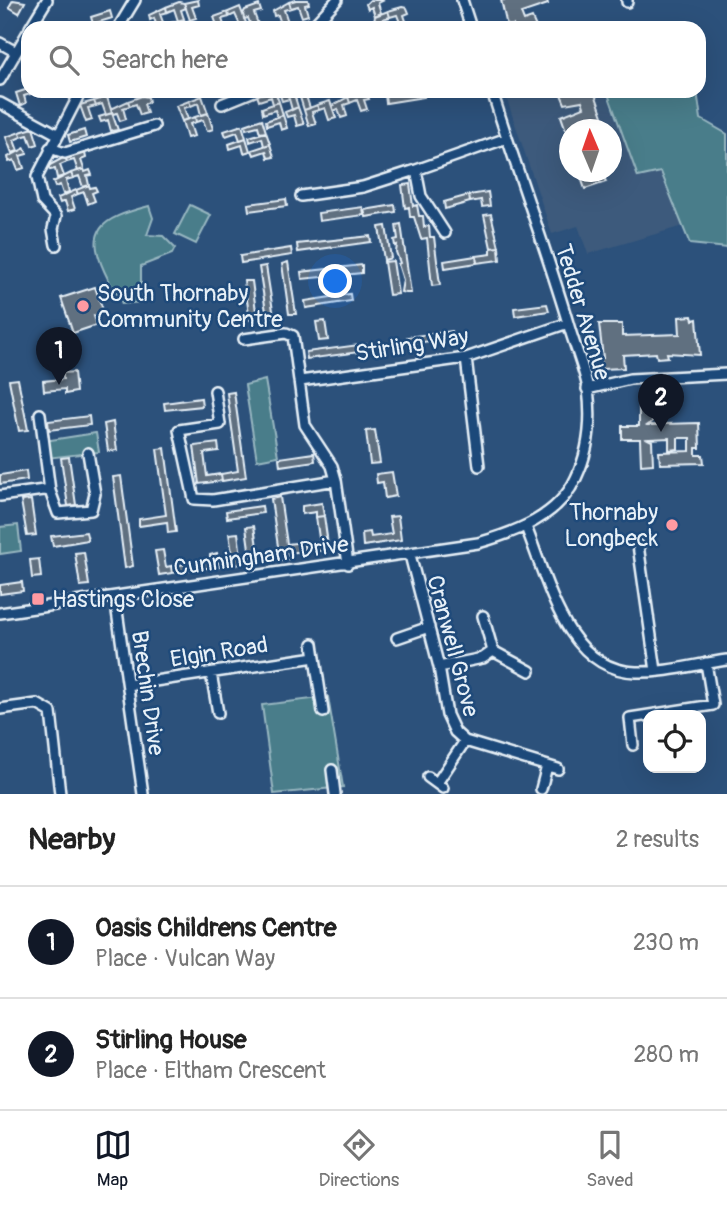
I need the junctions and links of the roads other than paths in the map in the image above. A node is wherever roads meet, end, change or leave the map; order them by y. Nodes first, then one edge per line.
1 (47, 0) edge
2 (135, 0) edge
3 (337, 0) edge
4 (462, 0) edge
5 (34, 21) edge
6 (122, 21) edge
7 (318, 21) edge
8 (469, 21) edge
9 (0, 43) edge
10 (21, 44) edge
11 (16, 52) junction
12 (0, 80) edge
13 (77, 98) edge
14 (237, 98) edge
15 (494, 98) edge
16 (0, 103) edge
17 (222, 104) dead end
18 (154, 126) dead end
19 (57, 134) junction
20 (507, 138) junction
21 (50, 148) junction
22 (416, 170) junction
23 (301, 196) dead end
24 (445, 233) dead end
25 (56, 245) dead end
26 (568, 323) junction
27 (244, 338) dead end
28 (466, 358) junction
29 (727, 374) edge
30 (300, 381) junction
31 (587, 388) junction
32 (215, 391) dead end
33 (40, 414) dead end
34 (89, 453) dead end
35 (479, 466) dead end
36 (336, 480) junction
37 (50, 491) junction
38 (0, 496) edge
39 (526, 527) junction
40 (638, 545) dead end
41 (410, 555) junction
42 (348, 564) junction
43 (115, 597) junction
44 (0, 613) edge
45 (483, 616) dead end
46 (429, 627) junction
47 (397, 638) dead end
48 (313, 644) dead end
49 (493, 651) junction
50 (315, 657) junction
51 (727, 660) edge
52 (706, 663) junction
53 (439, 667) junction
54 (530, 671) dead end
55 (656, 671) junction
56 (211, 673) junction
57 (128, 685) junction
58 (321, 699) junction
59 (311, 701) dead end
60 (0, 709) edge
61 (323, 712) dead end
62 (218, 713) dead end
63 (465, 741) junction
64 (633, 745) dead end
65 (547, 766) junction
66 (332, 769) dead end
67 (558, 769) dead end
68 (428, 777) dead end
69 (541, 789) dead end
70 (60, 794) edge
71 (143, 794) edge
72 (335, 794) edge

1 - 5 street
2 - 6 street
3 - 7 street
4 - 8 street
9 - 11 street
10 - 11 street
11 - 12 street
13 - 19 street
14 - 17 street
15 - 20 street, Tedder Avenue
16 - 19 street
18 - 21 street
19 - 21 street
20 - 22 street
20 - 26 street, Tedder Avenue
21 - 25 street
22 - 23 street
22 - 24 street
26 - 28 street, Stirling Way
26 - 31 street, Tedder Avenue
27 - 30 street
28 - 30 street, Stirling Way
28 - 35 street
29 - 31 street
30 - 36 street
31 - 39 street, Tedder Avenue
32 - 36 street
33 - 37 street
34 - 37 street
36 - 42 street
37 - 38 street
39 - 41 street, Cunningham Drive
39 - 55 street
40 - 55 street
41 - 42 street, Cunningham Drive
41 - 46 street, Cranwell Grove
42 - 43 street, Cunningham Drive
43 - 44 street, Cunningham Drive
43 - 57 street, Brechin Drive
45 - 49 street
46 - 47 street
46 - 53 street, Cranwell Grove
48 - 50 street
49 - 53 street
49 - 54 street
50 - 56 street, Elgin Road
50 - 58 street
51 - 52 street
52 - 55 street
52 - 64 street
53 - 63 street, Cranwell Grove
56 - 57 street, Elgin Road
56 - 62 street
57 - 71 street, Brechin Drive
58 - 59 street
58 - 61 street
60 - 70 street
63 - 65 street, Cranwell Grove
63 - 68 street
65 - 67 street, Cranwell Grove
65 - 69 street
66 - 72 street

